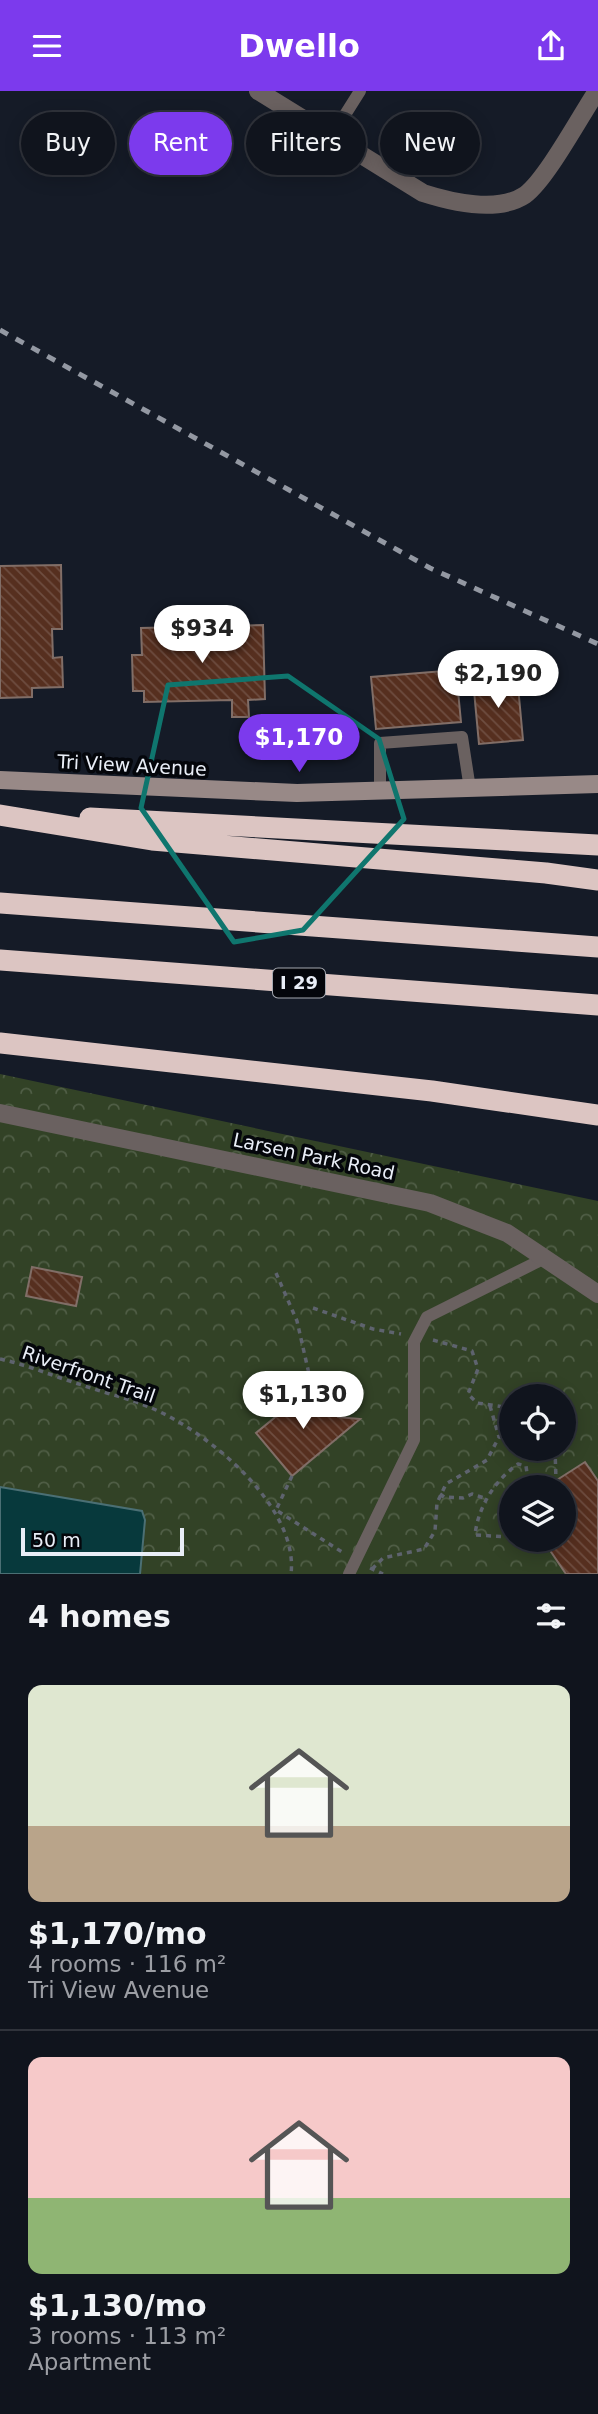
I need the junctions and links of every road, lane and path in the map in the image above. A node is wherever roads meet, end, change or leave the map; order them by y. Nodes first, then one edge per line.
1 (258, 91) edge
2 (360, 91) edge
3 (597, 91) edge
4 (291, 112) edge
5 (347, 112) edge
6 (366, 158) edge
7 (0, 780) edge
8 (598, 784) edge
9 (470, 789) junction
10 (380, 791) junction
11 (0, 814) edge
12 (598, 845) edge
13 (598, 880) edge
14 (0, 903) edge
15 (598, 947) edge
16 (0, 960) edge
17 (0, 971) edge
18 (149, 972) junction
19 (598, 1005) edge
20 (0, 1042) edge
21 (0, 1113) edge
22 (598, 1115) edge
23 (545, 1258) junction
24 (276, 1273) dead end
25 (598, 1294) edge
26 (0, 1359) edge
27 (312, 1387) dead end
28 (490, 1406) dead end
29 (499, 1437) joint
30 (503, 1475) edge
31 (527, 1475) edge
32 (292, 1476) dead end
33 (499, 1481) edge
34 (440, 1494) junction
35 (487, 1499) junction
36 (276, 1510) junction
37 (499, 1536) edge
38 (356, 1560) junction
39 (372, 1569) junction
40 (291, 1574) edge
41 (349, 1574) edge
42 (383, 1574) edge

1 - 4 street
2 - 5 lane
3 - 6 street
7 - 10 street, Tri View Avenue
8 - 9 street, Tri View Avenue
9 - 10 street, Tri View Avenue
9 - 10 lane
11 - 12 highway
11 - 13 highway
14 - 15 highway
16 - 18 highway, I 29
17 - 18 highway
18 - 19 highway, I 29
20 - 22 highway
21 - 23 street, Larsen Park Road
23 - 25 street, Larsen Park Road
23 - 38 lane
24 - 27 path
26 - 36 path, Riverfront Trail
28 - 29 path
29 - 34 path
30 - 31 path
32 - 36 path
33 - 35 path
34 - 35 path
34 - 39 path
35 - 37 path
36 - 38 path
36 - 40 path, Riverfront Trail
38 - 39 path
38 - 41 lane
39 - 42 path

